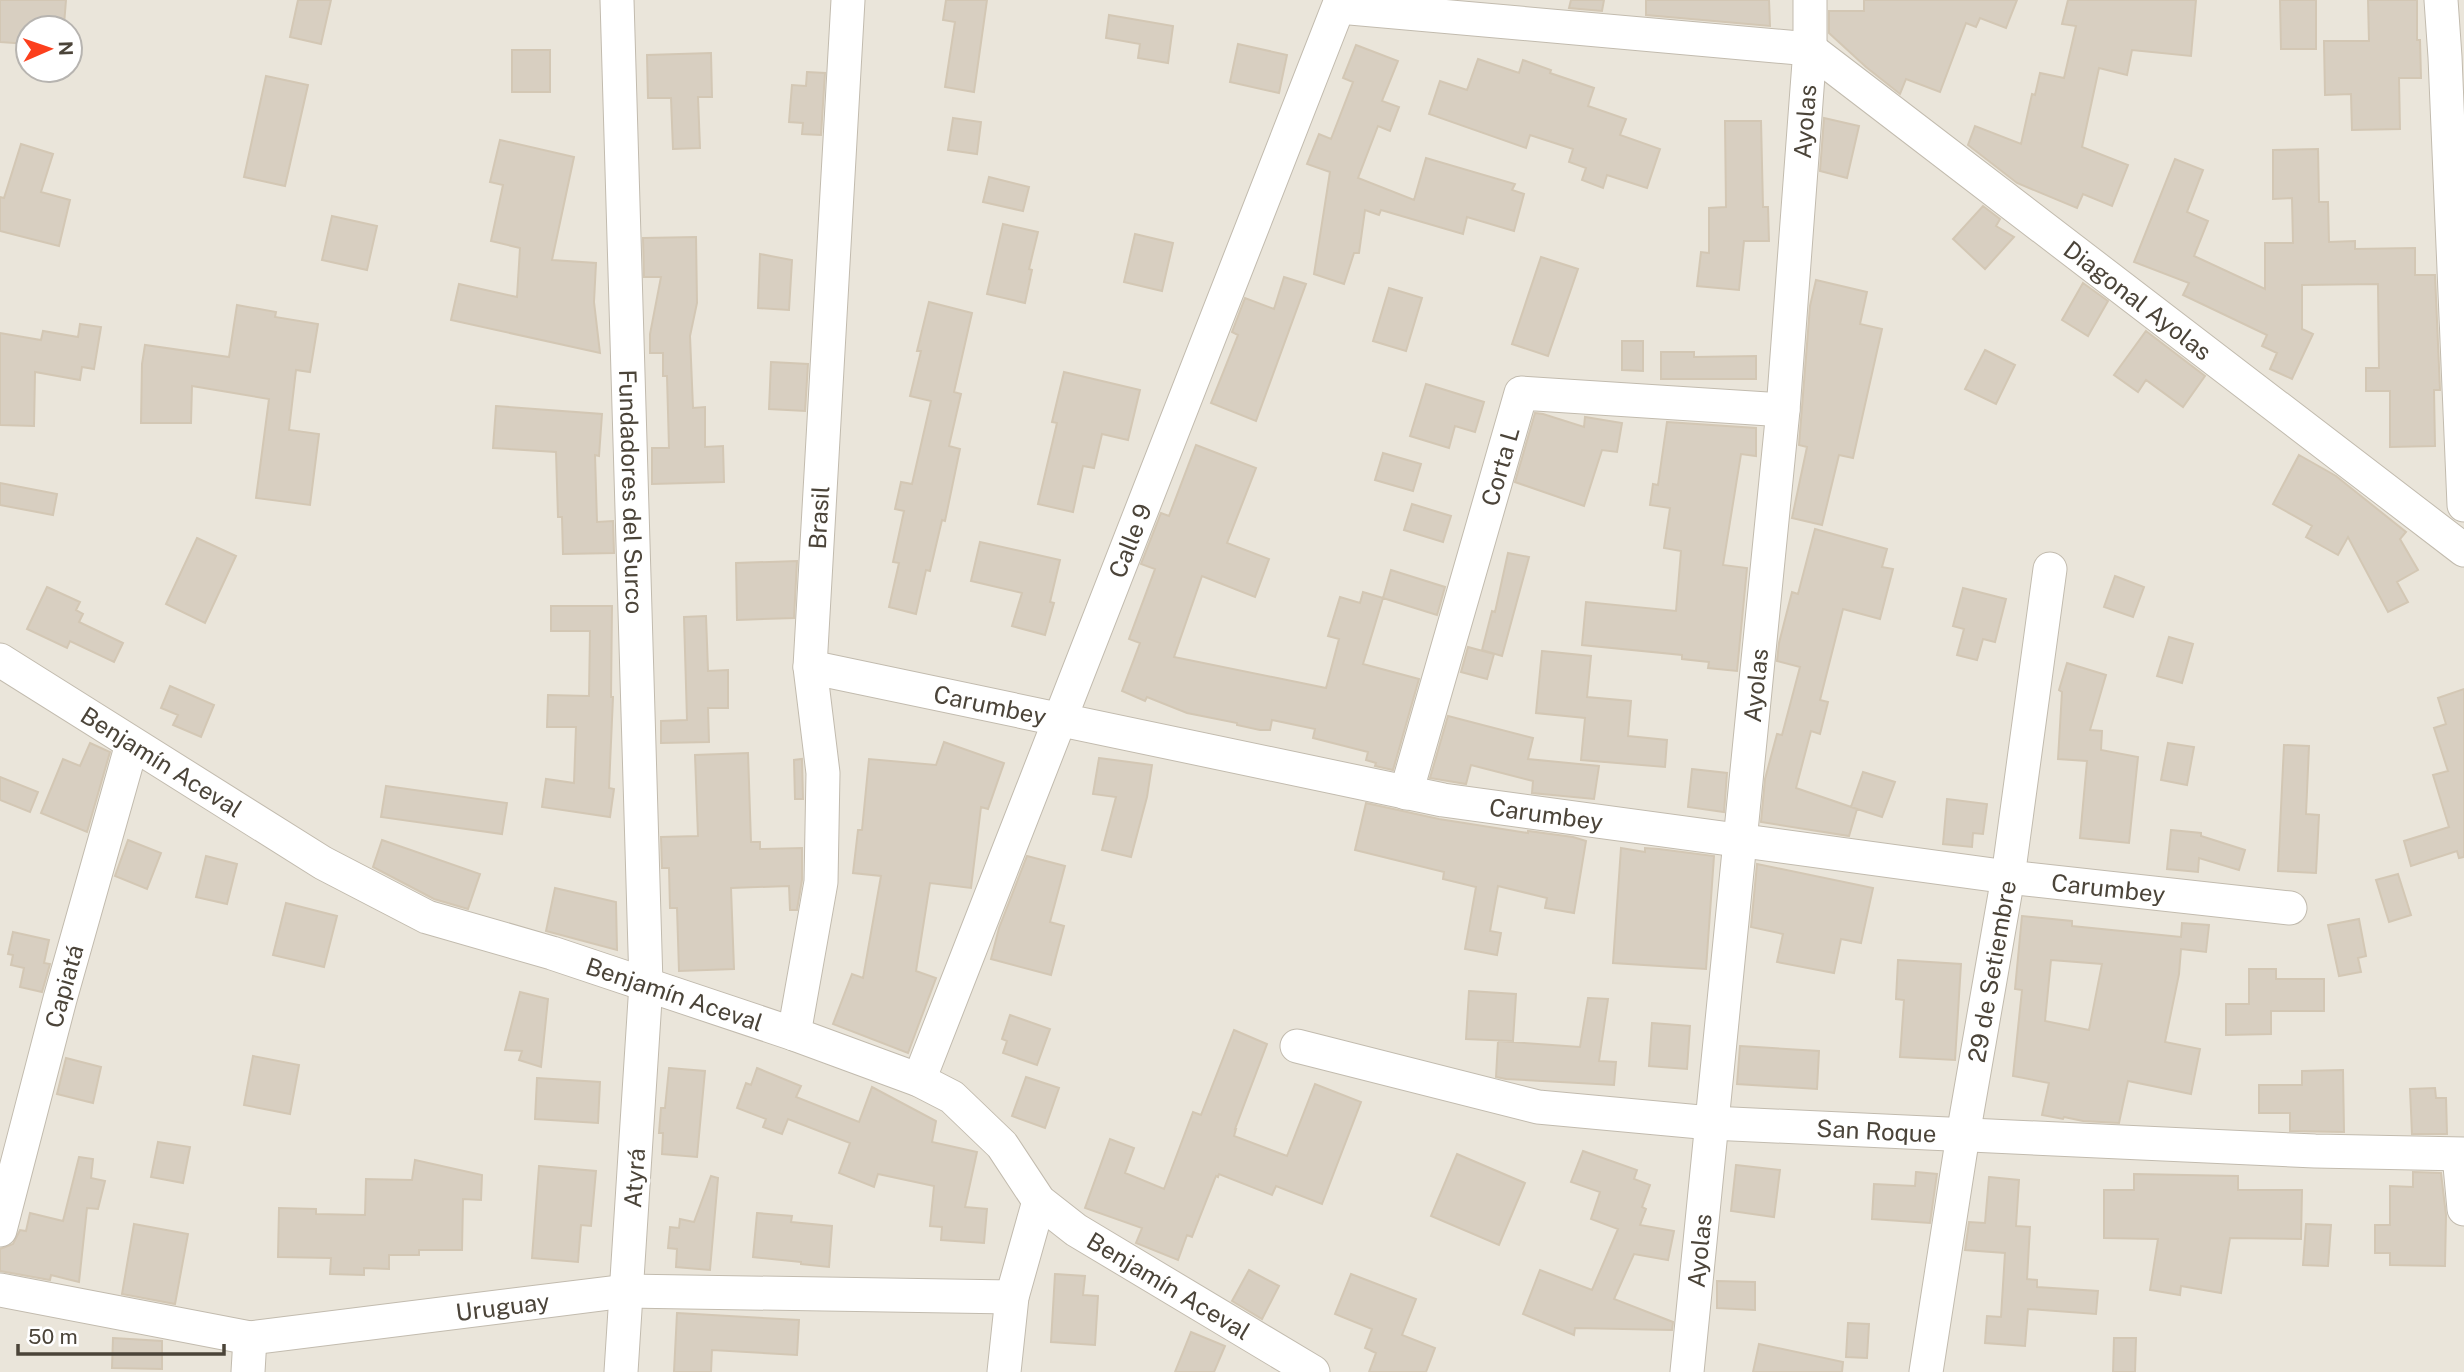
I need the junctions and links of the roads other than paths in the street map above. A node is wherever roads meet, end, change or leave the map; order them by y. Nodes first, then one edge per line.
1 (617, 0) edge
2 (848, 0) edge
3 (1810, 0) edge
4 (2441, 0) edge
5 (1340, 4) edge
6 (1810, 49) junction
7 (2455, 58) edge
8 (1783, 410) junction
9 (2464, 505) edge
10 (2464, 551) edge
11 (2050, 569) dead end
12 (0, 660) edge
13 (810, 667) junction
14 (1060, 720) junction
15 (132, 744) junction
16 (1406, 793) junction
17 (1742, 839) junction
18 (2008, 877) junction
19 (2290, 908) dead end
20 (646, 984) junction
21 (794, 1034) junction
22 (1297, 1046) dead end
23 (919, 1080) junction
24 (1711, 1123) junction
25 (1963, 1135) junction
26 (2461, 1155) edge
27 (1039, 1201) junction
28 (2464, 1209) edge
29 (0, 1230) edge
30 (0, 1290) edge
31 (626, 1291) junction
32 (1012, 1297) junction
33 (250, 1338) junction
34 (248, 1372) edge
35 (621, 1372) edge
36 (1004, 1372) edge
37 (1313, 1372) edge
38 (1687, 1372) edge
39 (1926, 1372) edge

1 - 20 street, Fundadores del Surco
2 - 13 street, Brasil
3 - 6 street, Ayolas
4 - 7 street
5 - 6 street
5 - 14 street, Calle 9
6 - 8 street, Ayolas
6 - 10 street, Diagonal Ayolas
7 - 9 street
8 - 16 street, Corta L
8 - 17 street, Ayolas
11 - 18 street, 29 de Setiembre
12 - 15 street, Benjamín Aceval
13 - 14 street, Carumbey
13 - 21 street, Brasil
14 - 16 street, Carumbey
14 - 23 street, Calle 9
15 - 20 street, Benjamín Aceval
15 - 29 street, Capiatá
16 - 17 street, Carumbey
17 - 18 street, Carumbey
17 - 24 street, Ayolas
18 - 19 street, Carumbey
18 - 25 street, 29 de Setiembre
20 - 21 street, Benjamín Aceval
20 - 31 street, Atyrá
21 - 23 street, Benjamín Aceval
22 - 24 street, San Roque
23 - 27 street, Benjamín Aceval
24 - 25 street, San Roque
24 - 38 street, Ayolas
25 - 26 street, San Roque
25 - 39 street, 29 de Setiembre
26 - 28 street
27 - 32 street
27 - 37 street, Benjamín Aceval
30 - 33 street, Uruguay
31 - 32 street, Uruguay
31 - 33 street, Uruguay
31 - 35 street, Atyrá
32 - 36 street
33 - 34 street

